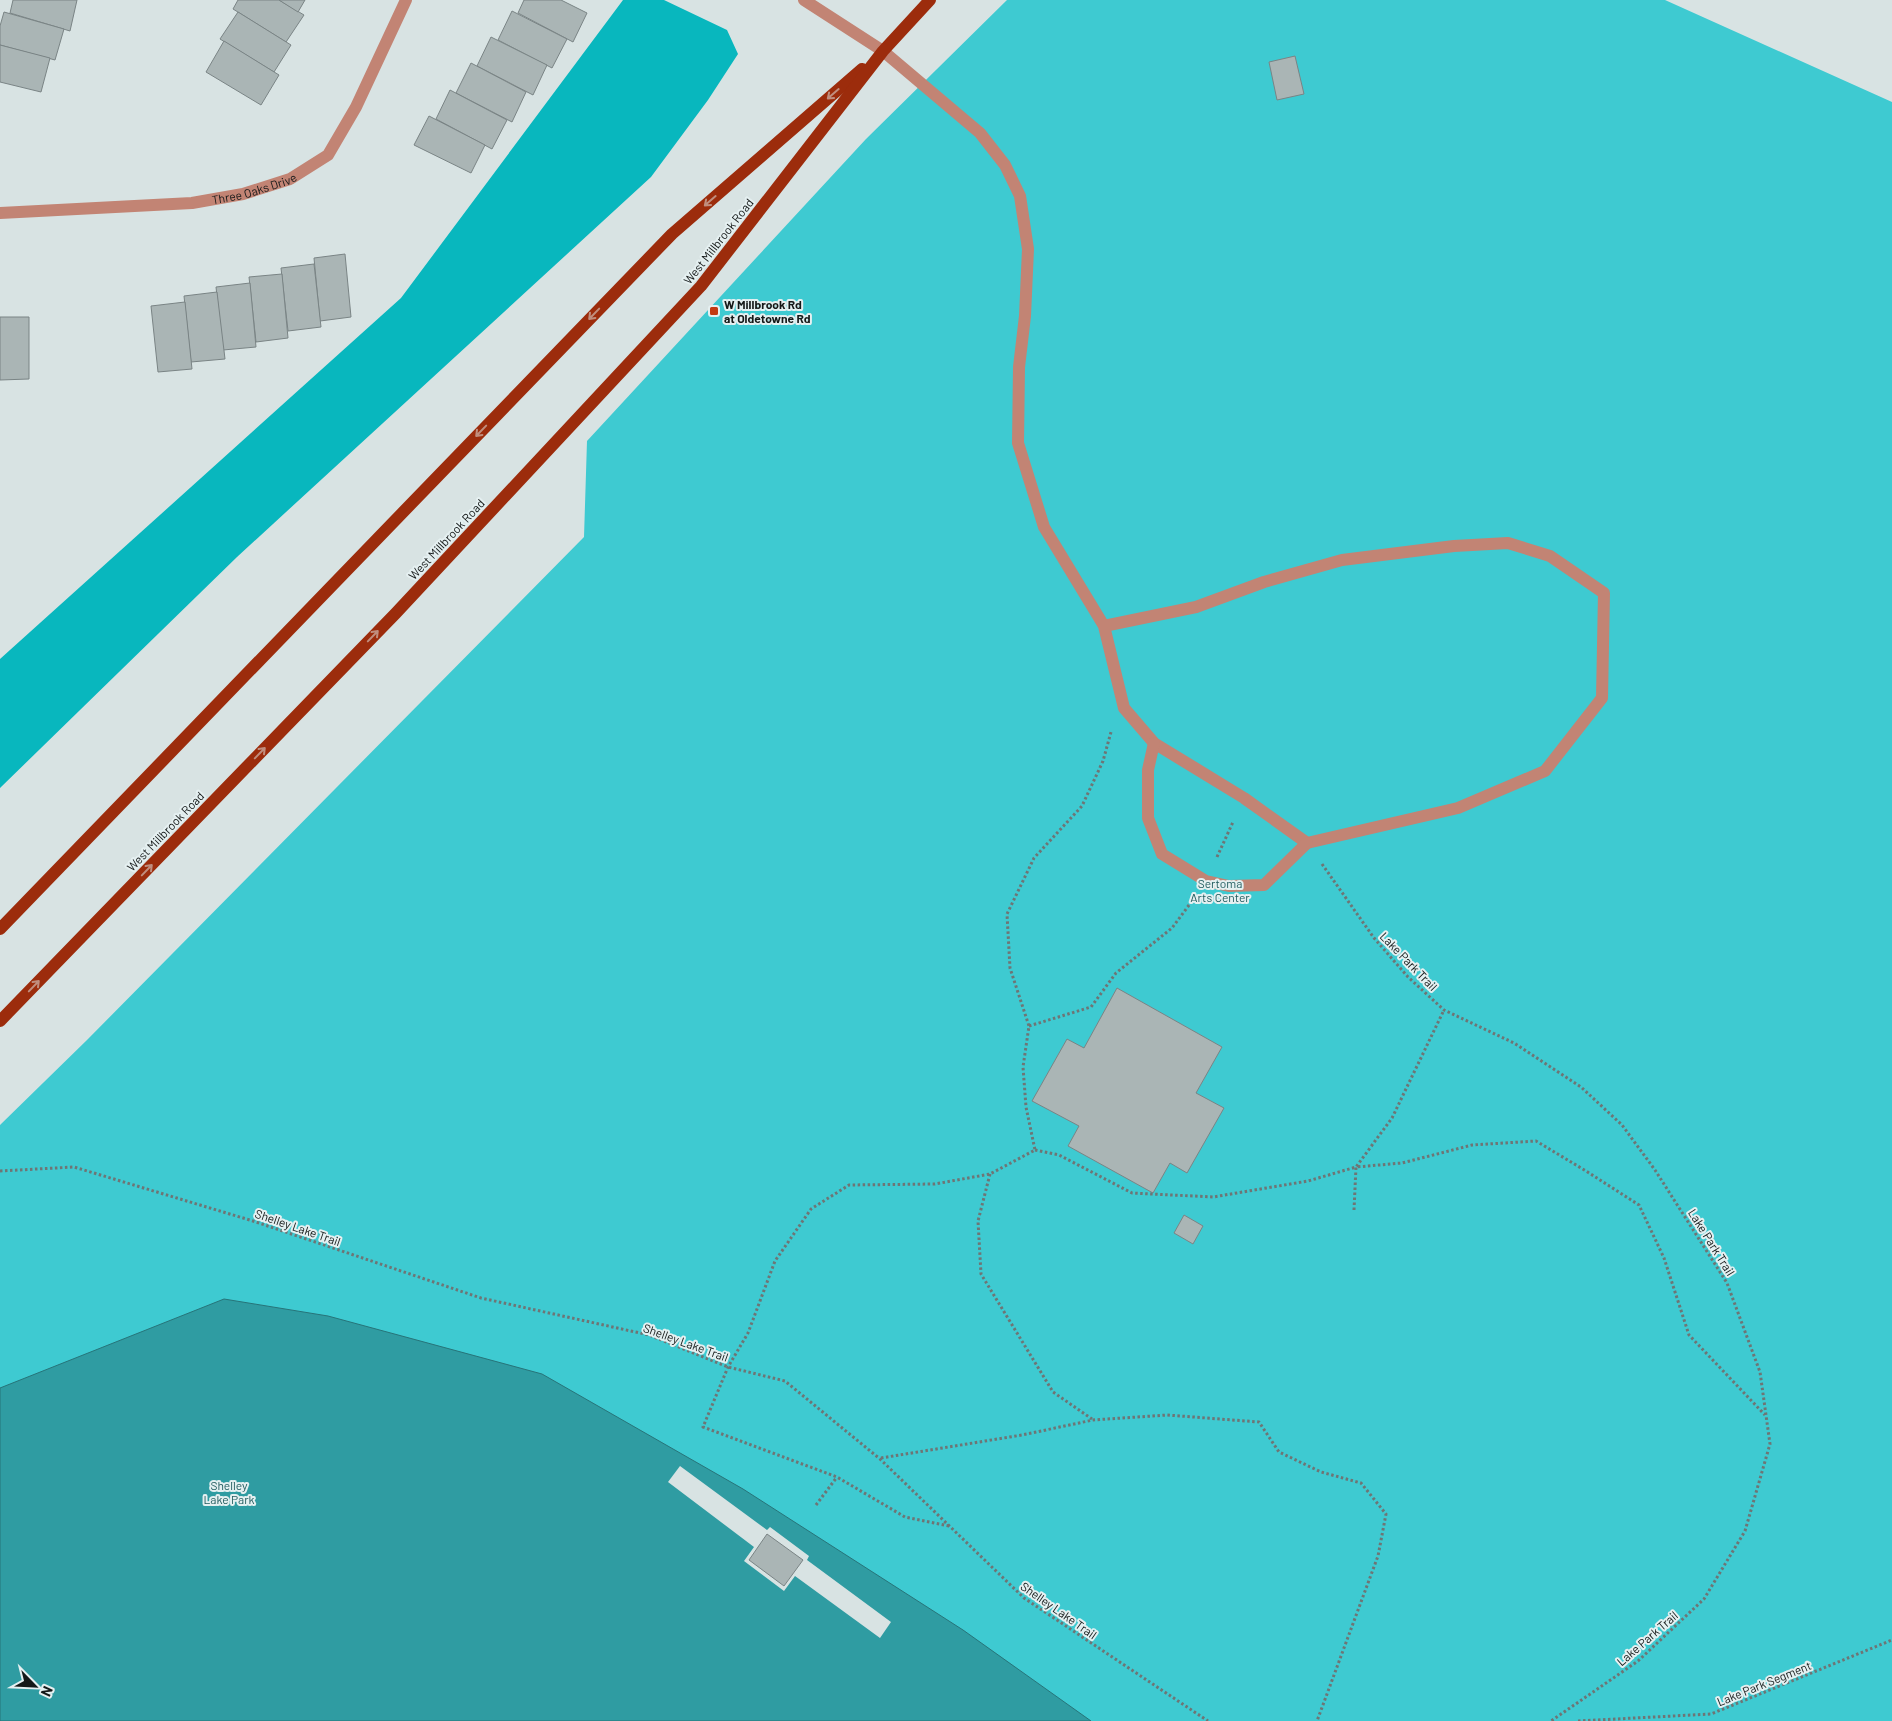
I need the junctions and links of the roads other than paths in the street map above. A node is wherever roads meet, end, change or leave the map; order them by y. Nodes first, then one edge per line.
1 (406, 0) edge
2 (804, 0) edge
3 (930, 0) edge
4 (883, 51) junction
5 (0, 214) edge
6 (1104, 626) junction
7 (1154, 743) junction
8 (1307, 843) junction
9 (0, 929) edge
10 (0, 1021) edge

1 - 5 street, Three Oaks Drive
2 - 4 street
3 - 4 main road, West Millbrook Road
4 - 6 street
4 -> 9 main road, West Millbrook Road
10 -> 4 main road, West Millbrook Road
6 - 7 street
6 - 8 street
7 - 8 street
7 - 8 street

